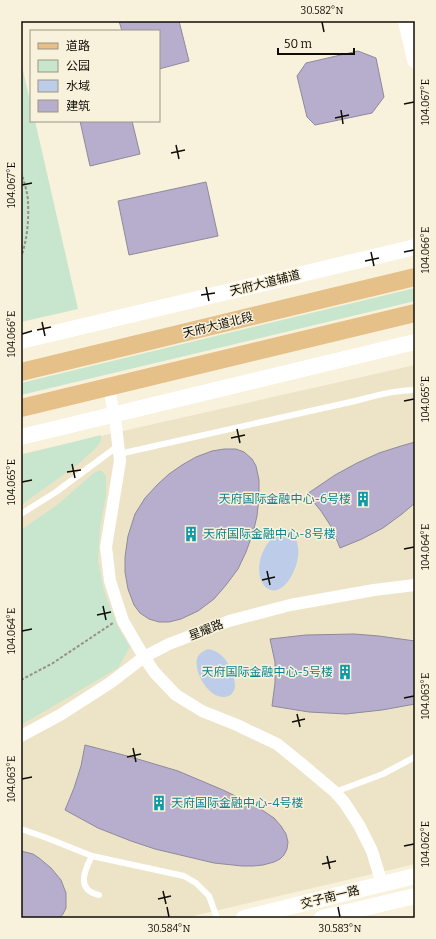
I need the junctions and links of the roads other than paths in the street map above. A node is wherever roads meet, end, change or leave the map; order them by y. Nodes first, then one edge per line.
1 (406, 21) edge
2 (415, 60) edge
3 (415, 246) edge
4 (415, 277) edge
5 (415, 313) edge
6 (21, 341) edge
7 (415, 342) edge
8 (21, 372) edge
9 (108, 387) junction
10 (415, 390) edge
11 (21, 408) edge
12 (114, 414) junction
13 (21, 437) edge
14 (119, 450) junction
15 (21, 514) edge
16 (415, 585) edge
17 (144, 657) junction
18 (21, 736) edge
19 (415, 757) edge
20 (335, 792) junction
21 (21, 830) edge
22 (92, 856) junction
23 (415, 876) edge
24 (382, 884) junction
25 (99, 895) dead end
26 (415, 896) edge
27 (360, 914) edge
28 (217, 918) edge
29 (244, 918) edge
30 (322, 918) edge

1 - 2 street
3 - 6 street, 天府大道辅道
4 - 8 main road, 天府大道北段
5 - 9 main road
7 - 12 street
9 - 11 main road
9 - 12 street
10 - 14 lane
12 - 13 street
12 - 14 street
14 - 15 lane
14 - 17 street
16 - 17 street, 星耀路
17 - 18 street, 星耀路
17 - 20 street
19 - 20 lane
20 - 24 street
21 - 22 lane
22 - 25 lane
22 - 28 lane
23 - 24 street, 交子南一路
24 - 29 street, 交子南一路
26 - 27 street, 交子南一路
27 - 30 street, 交子南一路

